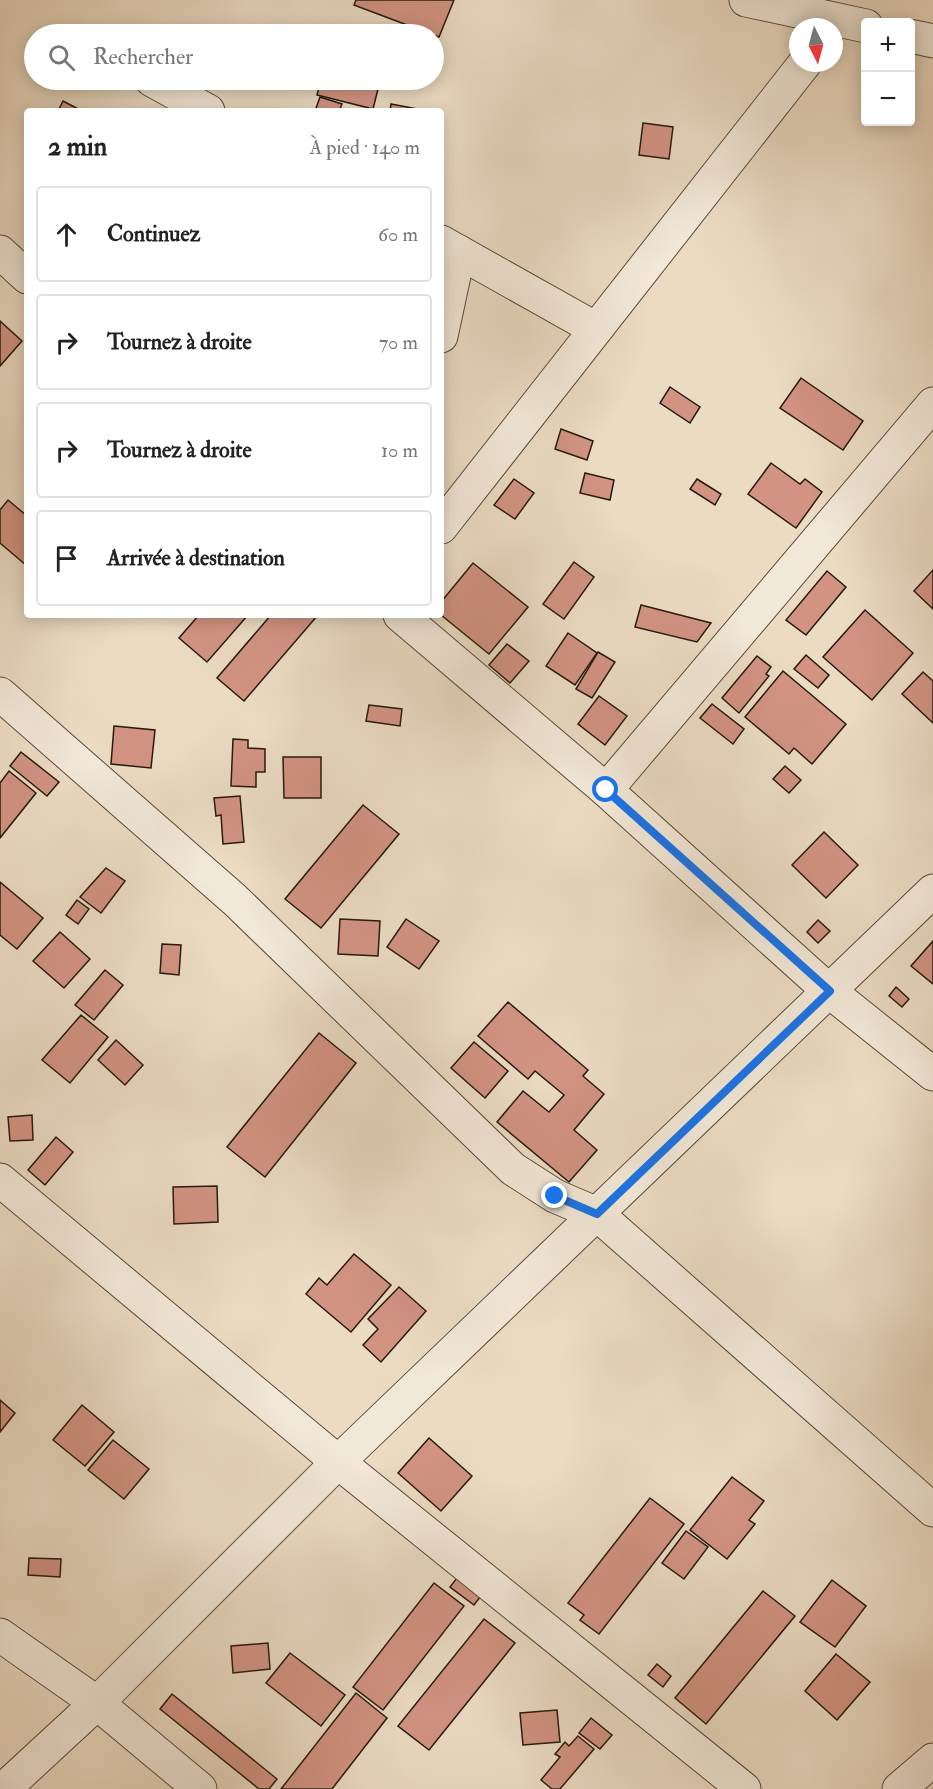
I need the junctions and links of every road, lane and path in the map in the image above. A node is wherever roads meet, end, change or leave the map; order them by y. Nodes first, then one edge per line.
1 (746, 0) edge
2 (846, 24) edge
3 (915, 37) edge
4 (933, 41) edge
5 (798, 72) edge
6 (170, 90) edge
7 (203, 108) edge
8 (450, 247) edge
9 (0, 252) edge
10 (24, 274) edge
11 (444, 306) edge
12 (596, 329) junction
13 (933, 404) edge
14 (444, 522) edge
15 (404, 618) edge
16 (0, 694) edge
17 (606, 790) junction
18 (933, 891) edge
19 (830, 991) junction
20 (933, 1074) edge
21 (0, 1180) edge
22 (597, 1214) junction
23 (338, 1462) junction
24 (933, 1510) edge
25 (0, 1635) edge
26 (97, 1702) junction
27 (933, 1760) edge
28 (4, 1789) edge
29 (200, 1789) edge
30 (744, 1789) edge
31 (899, 1789) edge

1 - 2 street
3 - 4 street
5 - 12 street
6 - 7 street
8 - 11 street
8 - 12 street
9 - 10 street
12 - 14 street
13 - 17 street
15 - 17 street
16 - 22 street
17 - 19 street
18 - 19 street
19 - 20 street
19 - 22 street
21 - 23 street
22 - 23 street
22 - 24 street
23 - 26 street
23 - 30 street
25 - 26 street
26 - 28 street
26 - 29 street
27 - 31 street

